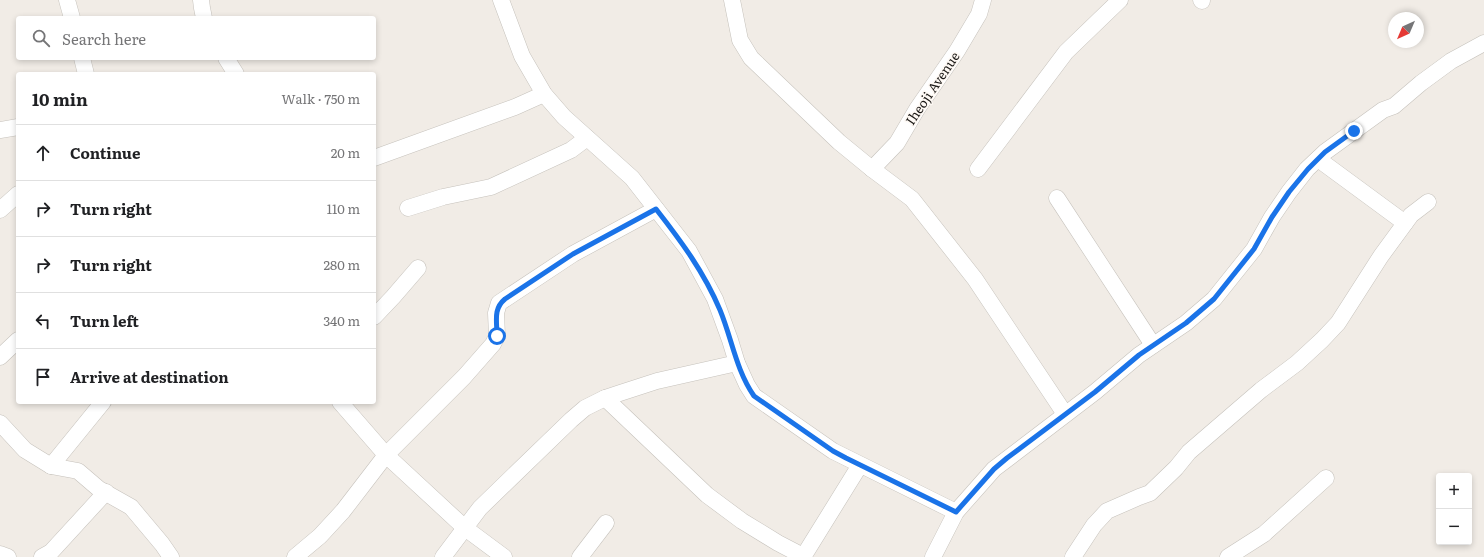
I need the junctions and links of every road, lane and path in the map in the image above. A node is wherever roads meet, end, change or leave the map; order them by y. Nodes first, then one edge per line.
1 (67, 0) edge
2 (201, 0) edge
3 (501, 0) edge
4 (732, 0) edge
5 (983, 0) edge
6 (1120, 0) edge
7 (71, 16) edge
8 (204, 16) edge
9 (1484, 42) edge
10 (82, 60) edge
11 (227, 60) edge
12 (86, 72) edge
13 (235, 72) edge
14 (544, 94) junction
15 (16, 127) edge
16 (0, 130) edge
17 (587, 138) junction
18 (376, 157) edge
19 (1318, 159) junction
20 (872, 169) junction
21 (978, 169) dead end
22 (16, 196) edge
23 (1057, 198) dead end
24 (1428, 202) dead end
25 (408, 208) dead end
26 (656, 209) junction
27 (0, 210) edge
28 (1405, 223) junction
29 (418, 268) dead end
30 (376, 315) edge
31 (16, 342) edge
32 (1153, 345) junction
33 (0, 357) edge
34 (737, 364) junction
35 (605, 398) junction
36 (101, 404) edge
37 (342, 404) edge
38 (1065, 414) junction
39 (0, 424) edge
40 (386, 455) junction
41 (860, 465) junction
42 (51, 466) junction
43 (1326, 478) dead end
44 (106, 492) junction
45 (956, 512) junction
46 (606, 523) dead end
47 (465, 528) junction
48 (0, 554) edge
49 (8, 557) edge
50 (42, 557) edge
51 (171, 557) edge
52 (295, 557) edge
53 (443, 557) edge
54 (504, 557) edge
55 (580, 557) edge
56 (803, 557) edge
57 (933, 557) edge
58 (1073, 557) edge
59 (1228, 557) edge

1 - 7 street
2 - 8 street
3 - 14 street
4 - 20 street
5 - 20 street, Iheoji Avenue
6 - 21 street
9 - 19 street
10 - 12 street
11 - 13 street
14 - 17 street
14 - 18 street
15 - 16 street
17 - 25 street
17 - 26 street
19 - 28 street
19 - 32 street
20 - 38 street
22 - 27 street
23 - 32 street
24 - 28 street
26 - 34 street
26 - 40 street
28 - 58 street
29 - 30 street
31 - 33 street
32 - 38 street
34 - 35 street
34 - 41 street
35 - 47 street
35 - 56 street
36 - 42 street
37 - 40 street
38 - 45 street
39 - 42 street
40 - 47 street
40 - 52 street
41 - 45 street
41 - 56 street
42 - 44 street
43 - 59 street
44 - 50 street
44 - 51 street
45 - 57 street
46 - 55 street
47 - 53 street
47 - 54 street
48 - 49 street

